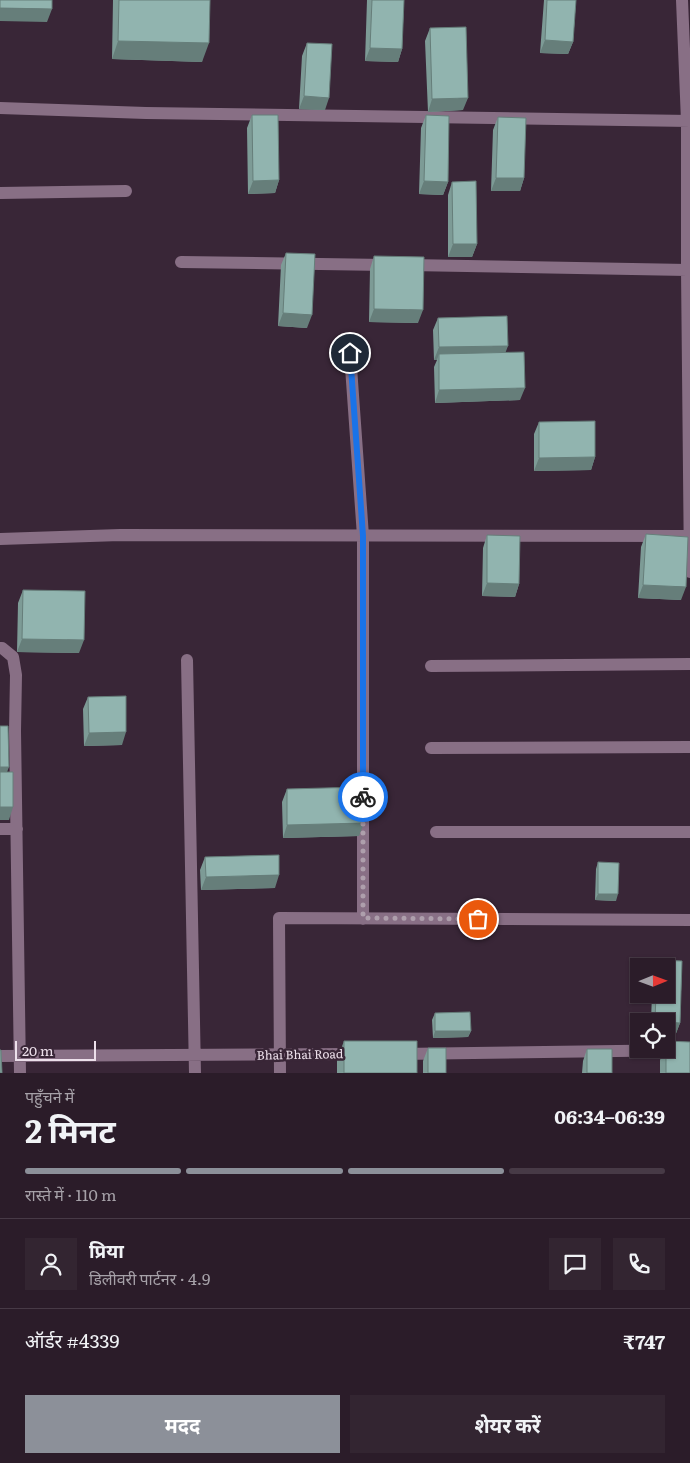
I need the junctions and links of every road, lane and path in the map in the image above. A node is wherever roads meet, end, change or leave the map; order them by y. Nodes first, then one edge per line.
1 (682, 0) edge
2 (0, 108) edge
3 (688, 121) edge
4 (126, 191) dead end
5 (0, 193) edge
6 (181, 262) dead end
7 (687, 270) junction
8 (350, 353) dead end
9 (363, 536) junction
10 (689, 536) edge
11 (0, 539) edge
12 (690, 572) edge
13 (0, 648) edge
14 (187, 660) dead end
15 (690, 664) edge
16 (431, 666) dead end
17 (15, 731) junction
18 (0, 732) edge
19 (690, 747) edge
20 (431, 748) dead end
21 (0, 829) edge
22 (17, 829) junction
23 (436, 832) dead end
24 (690, 832) edge
25 (363, 918) junction
26 (690, 920) edge
27 (690, 1050) edge
28 (370, 1054) edge
29 (390, 1054) edge
30 (280, 1055) junction
31 (0, 1056) edge
32 (20, 1056) junction
33 (195, 1056) junction
34 (20, 1073) edge
35 (195, 1073) edge
36 (280, 1073) edge

1 - 3 street
2 - 3 street
3 - 7 street
4 - 5 street
6 - 7 street
7 - 10 street
8 - 9 street
9 - 10 street
9 - 11 street
9 - 25 street
10 - 12 street
13 - 17 street
14 - 33 street
15 - 16 street
17 - 18 street
17 - 22 street
19 - 20 street
21 - 22 street
22 - 32 street
23 - 24 street
25 - 26 street
25 - 30 street
27 - 29 street
28 - 30 street, Bhai Bhai Road
30 - 33 street, Bhai Bhai Road
30 - 36 street
31 - 32 street, Bhai Bhai Road
32 - 33 street, Bhai Bhai Road
32 - 34 street
33 - 35 street

